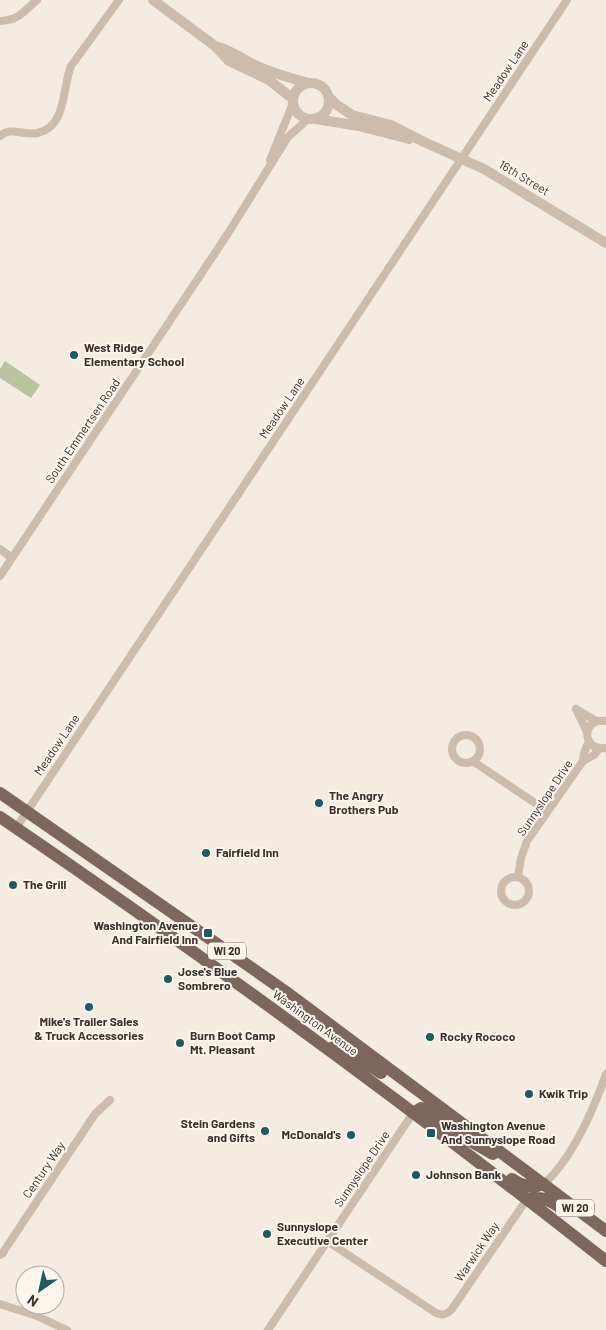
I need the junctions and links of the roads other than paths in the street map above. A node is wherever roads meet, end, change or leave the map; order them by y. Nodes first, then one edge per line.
1 (37, 0) edge
2 (119, 0) edge
3 (153, 0) edge
4 (567, 0) edge
5 (0, 20) edge
6 (215, 46) junction
7 (309, 83) junction
8 (329, 96) junction
9 (293, 101) junction
10 (312, 119) junction
11 (0, 136) edge
12 (424, 142) junction
13 (462, 158) junction
14 (266, 172) junction
15 (606, 243) edge
16 (0, 549) edge
17 (12, 558) junction
18 (0, 576) edge
19 (602, 719) edge
20 (587, 732) junction
21 (589, 741) junction
22 (603, 748) edge
23 (583, 761) junction
24 (474, 762) dead end
25 (0, 793) edge
26 (27, 810) junction
27 (547, 811) junction
28 (0, 817) edge
29 (16, 828) junction
30 (518, 877) dead end
31 (302, 1030) junction
32 (606, 1074) edge
33 (425, 1096) junction
34 (110, 1100) dead end
35 (413, 1113) junction
36 (463, 1150) junction
37 (514, 1162) junction
38 (544, 1184) junction
39 (527, 1199) junction
40 (606, 1233) edge
41 (327, 1241) junction
42 (0, 1255) edge
43 (606, 1261) edge
44 (0, 1304) edge
45 (67, 1330) edge
46 (268, 1330) edge

1 - 5 street
2 - 11 street
3 - 6 street, 16th Street
4 - 13 street, Meadow Lane
6 - 7 street, 16th Street
6 - 9 street, 16th Street
7 - 8 street, 16th Street
7 - 9 street
8 - 10 street
8 - 12 street, 16th Street
9 - 10 street, 16th Street
9 - 14 street, South Emmertsen Road
10 - 12 street, 16th Street
10 - 14 street, South Emmertsen Road
12 - 13 street, 16th Street
13 - 15 street, 16th Street
13 - 26 street, Meadow Lane
14 - 17 street, South Emmertsen Road
16 - 17 street
17 - 18 street, South Emmertsen Road
19 - 20 street
19 - 20 street
20 - 21 street
21 - 22 street
21 - 23 street, Sunnyslope Drive
22 - 23 street, Sunnyslope Drive
23 - 27 street, Sunnyslope Drive
24 - 27 street
25 - 26 main road, Washington Avenue / WI 20
26 - 29 street, Meadow Lane
26 - 33 main road, Washington Avenue / WI 20
27 - 30 street, Sunnyslope Drive
28 - 29 main road, Washington Avenue / WI 20
29 - 31 main road, Washington Avenue / WI 20
31 - 33 main road
31 - 35 main road, Washington Avenue / WI 20
32 - 38 street
33 - 35 street, Sunnyslope Drive
33 - 37 main road, Washington Avenue / WI 20
34 - 42 street, Century Way
35 - 36 main road, Washington Avenue / WI 20
35 - 37 main road
35 - 41 street, Sunnyslope Drive
36 - 38 main road
36 - 39 main road, Washington Avenue / WI 20
37 - 38 main road, Washington Avenue / WI 20
38 - 40 main road, Washington Avenue / WI 20
39 - 40 main road
39 - 41 street, Warwick Way
39 - 43 main road, Washington Avenue / WI 20
41 - 46 street, Sunnyslope Drive
44 - 45 street

